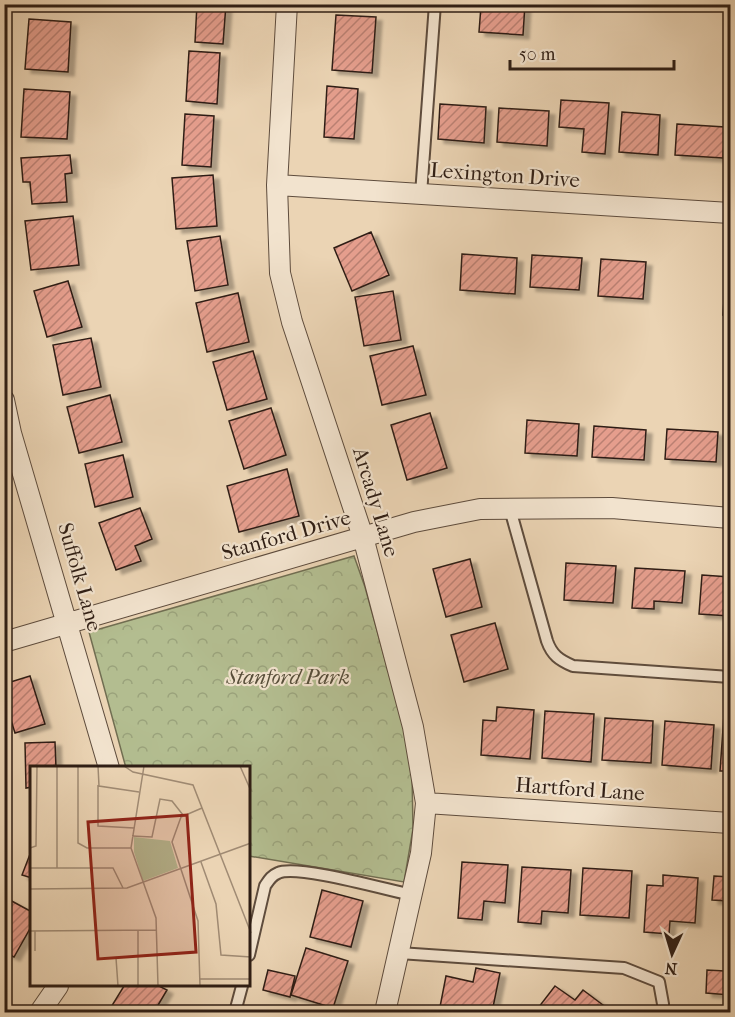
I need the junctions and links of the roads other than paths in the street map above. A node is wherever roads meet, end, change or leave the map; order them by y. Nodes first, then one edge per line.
1 (287, 4) edge
2 (435, 4) edge
3 (277, 185) junction
4 (421, 194) junction
5 (730, 213) edge
6 (4, 400) edge
7 (510, 509) junction
8 (730, 518) edge
9 (363, 537) junction
10 (68, 624) junction
11 (4, 642) edge
12 (730, 677) edge
13 (108, 766) edge
14 (426, 803) junction
15 (730, 824) edge
16 (412, 895) junction
17 (250, 951) edge
18 (399, 953) junction
19 (57, 987) edge
20 (242, 987) edge
21 (40, 1012) edge
22 (235, 1012) edge
23 (385, 1012) edge
24 (663, 1012) edge

1 - 3 street, Arcady Lane
2 - 4 lane
3 - 4 street, Lexington Drive
3 - 9 street, Arcady Lane
4 - 5 street, Lexington Drive
6 - 10 street, Suffolk Lane
7 - 8 street, Stanford Drive
7 - 9 street, Stanford Drive
7 - 12 lane
9 - 10 street, Stanford Drive
9 - 14 street, Arcady Lane
10 - 11 street, Stanford Drive
10 - 13 street, Suffolk Lane
14 - 15 street, Hartford Lane
14 - 16 street, Arcady Lane
16 - 17 lane
16 - 18 street, Arcady Lane
18 - 23 street, Arcady Lane
18 - 24 lane
19 - 21 street
20 - 22 lane

